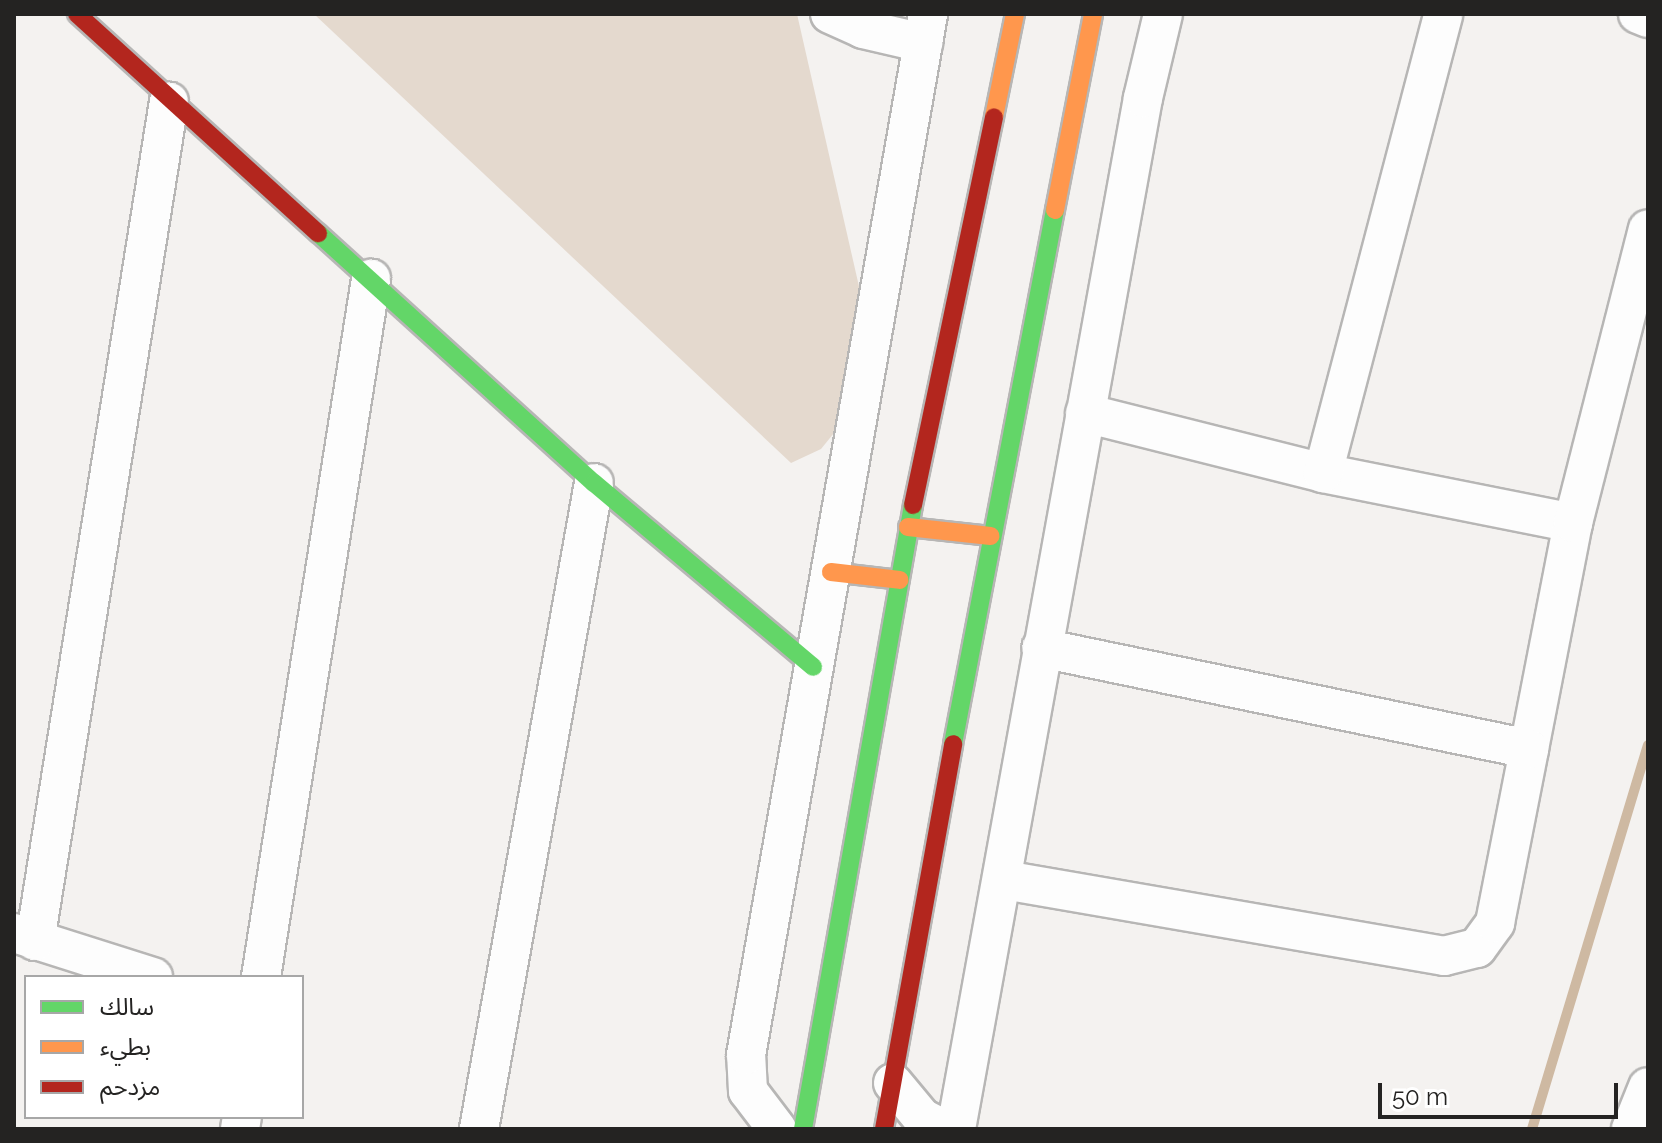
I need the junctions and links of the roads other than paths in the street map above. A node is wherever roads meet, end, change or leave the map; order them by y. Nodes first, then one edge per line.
1 (77, 14) edge
2 (830, 14) edge
3 (1015, 14) edge
4 (1093, 14) edge
5 (1163, 14) edge
6 (1443, 14) edge
7 (1638, 14) edge
8 (1648, 18) edge
9 (926, 28) edge
10 (169, 102) junction
11 (1648, 229) edge
12 (371, 279) junction
13 (1085, 413) junction
14 (1323, 473) junction
15 (594, 483) junction
16 (1573, 523) junction
17 (908, 527) junction
18 (991, 536) junction
19 (831, 572) junction
20 (900, 580) junction
21 (1041, 648) junction
22 (813, 667) junction
23 (1529, 749) junction
24 (1004, 880) junction
25 (25, 937) edge
26 (147, 975) edge
27 (261, 975) edge
28 (893, 1083) junction
29 (1648, 1087) edge
30 (479, 1129) edge
31 (777, 1129) edge
32 (803, 1129) edge
33 (884, 1129) edge
34 (944, 1129) edge
35 (956, 1129) edge
36 (1631, 1129) edge

1 - 10 main road
2 - 9 street
3 - 17 main road
4 - 18 main road
5 - 13 street
6 - 14 street
7 - 8 street
9 - 19 street
10 - 12 main road
10 - 25 street
11 - 16 street
12 - 15 main road
12 - 27 street
13 - 14 street
13 - 21 street
14 - 16 street
15 - 22 main road
15 - 30 street
16 - 23 street
17 - 18 main road
17 - 20 main road
18 - 28 main road
19 - 20 main road
19 - 22 street
20 - 32 main road
21 - 23 street
21 - 24 street
22 - 31 street
23 - 24 street
24 - 35 street
25 - 26 street
28 - 33 main road
28 - 34 street
29 - 36 street

